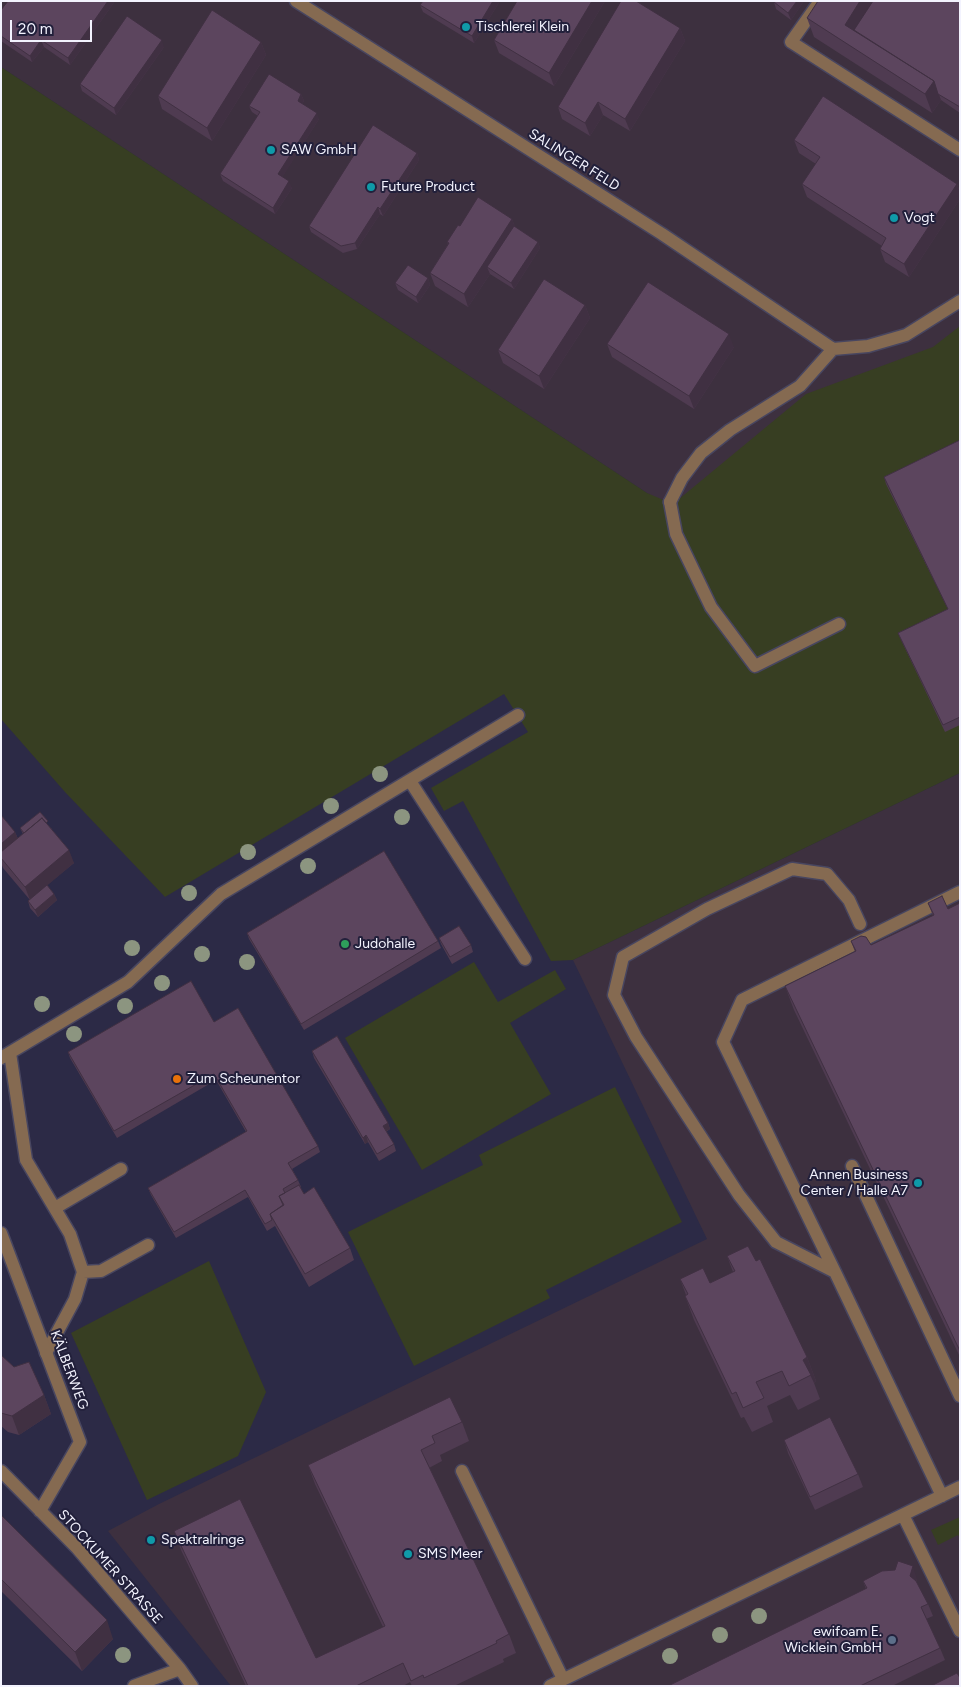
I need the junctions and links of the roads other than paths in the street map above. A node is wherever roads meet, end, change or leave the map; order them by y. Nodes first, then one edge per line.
1 (296, 1) edge
2 (820, 1) edge
3 (960, 150) edge
4 (960, 301) edge
5 (833, 349) junction
6 (839, 624) dead end
7 (518, 715) dead end
8 (410, 781) junction
9 (960, 892) edge
10 (860, 924) dead end
11 (525, 959) dead end
12 (6, 1055) edge
13 (852, 1166) dead end
14 (122, 1169) dead end
15 (55, 1208) junction
16 (1, 1233) edge
17 (148, 1245) dead end
18 (83, 1272) junction
19 (835, 1272) junction
20 (46, 1353) junction
21 (960, 1396) edge
22 (1, 1471) edge
23 (462, 1471) dead end
24 (960, 1487) edge
25 (942, 1496) junction
26 (40, 1511) junction
27 (903, 1516) junction
28 (960, 1631) edge
29 (180, 1669) junction
30 (563, 1679) junction
31 (191, 1685) edge
32 (134, 1686) edge
33 (550, 1686) edge

1 - 5 street, SALINGER FELD
2 - 3 street
4 - 5 street
5 - 6 street
7 - 8 street
8 - 11 street
8 - 12 street
9 - 19 street
10 - 19 street
12 - 15 street
13 - 21 street
14 - 15 street
15 - 18 street
16 - 20 street, KÄLBERWEG
17 - 18 street
18 - 20 street
19 - 25 street
20 - 26 street, KÄLBERWEG
22 - 26 street, STOCKUMER STRASSE
23 - 30 street
24 - 25 street
25 - 27 street
26 - 29 street, STOCKUMER STRASSE
27 - 28 street
27 - 30 street
29 - 31 street, STOCKUMER STRASSE
29 - 32 street
30 - 33 street

